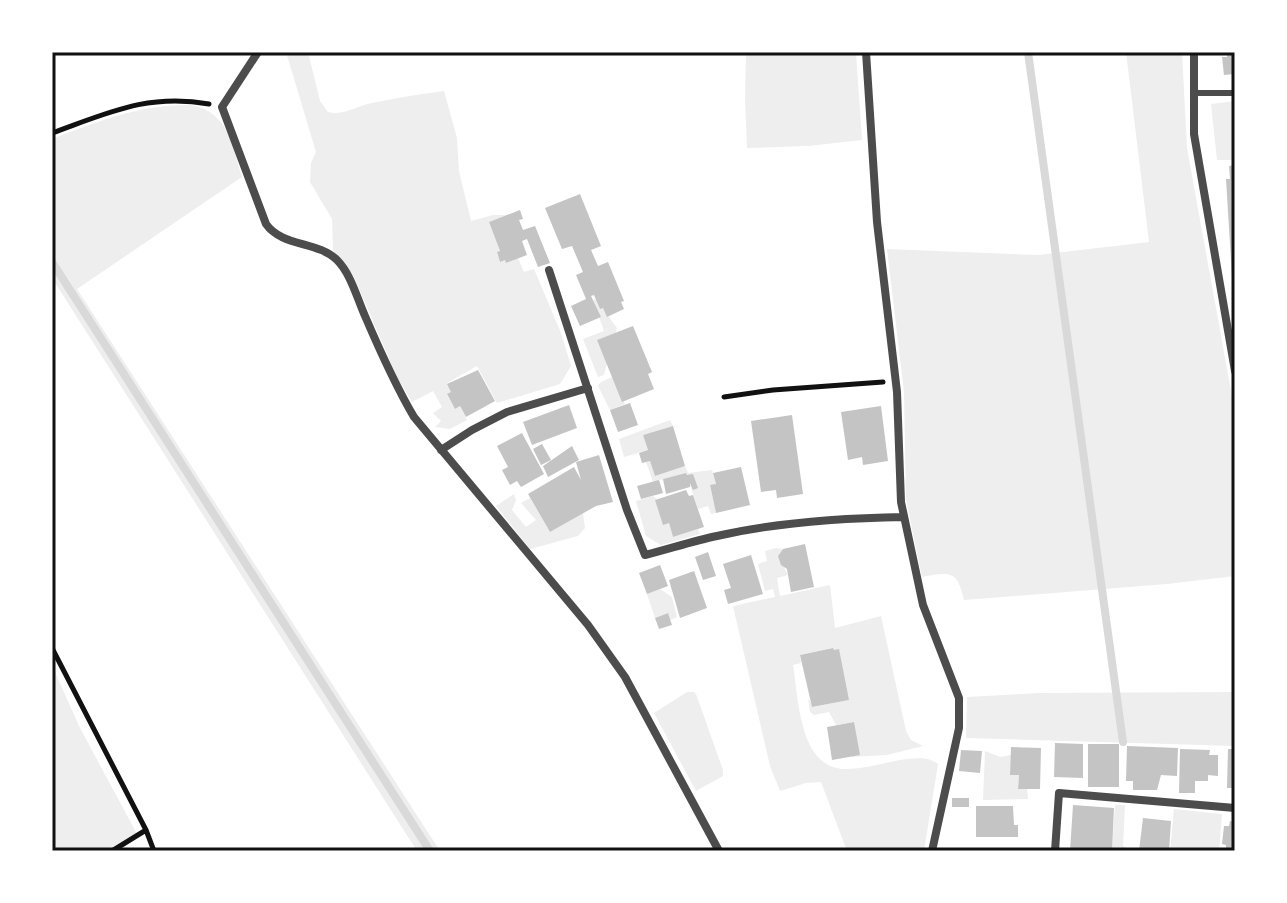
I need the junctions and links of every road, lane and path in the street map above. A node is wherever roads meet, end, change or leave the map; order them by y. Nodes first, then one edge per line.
1 (258, 52) edge
2 (866, 52) edge
3 (1194, 52) edge
4 (1194, 93) junction
5 (1235, 93) edge
6 (222, 107) junction
7 (52, 133) edge
8 (549, 270) dead end
9 (1235, 371) edge
10 (896, 381) junction
11 (588, 388) junction
12 (724, 397) dead end
13 (441, 450) junction
14 (904, 517) junction
15 (52, 648) edge
16 (1235, 808) edge
17 (146, 830) junction
18 (112, 851) edge
19 (154, 851) edge
20 (719, 851) edge
21 (932, 851) edge
22 (1055, 851) edge

1 - 6 street
2 - 10 street
3 - 4 street
4 - 5 lane
4 - 9 street
6 - 7 path
6 - 13 street
8 - 11 street
10 - 12 path
10 - 14 street
11 - 13 street
11 - 14 street
13 - 20 street
14 - 21 street
15 - 17 path
16 - 22 street
17 - 18 path
17 - 19 path

